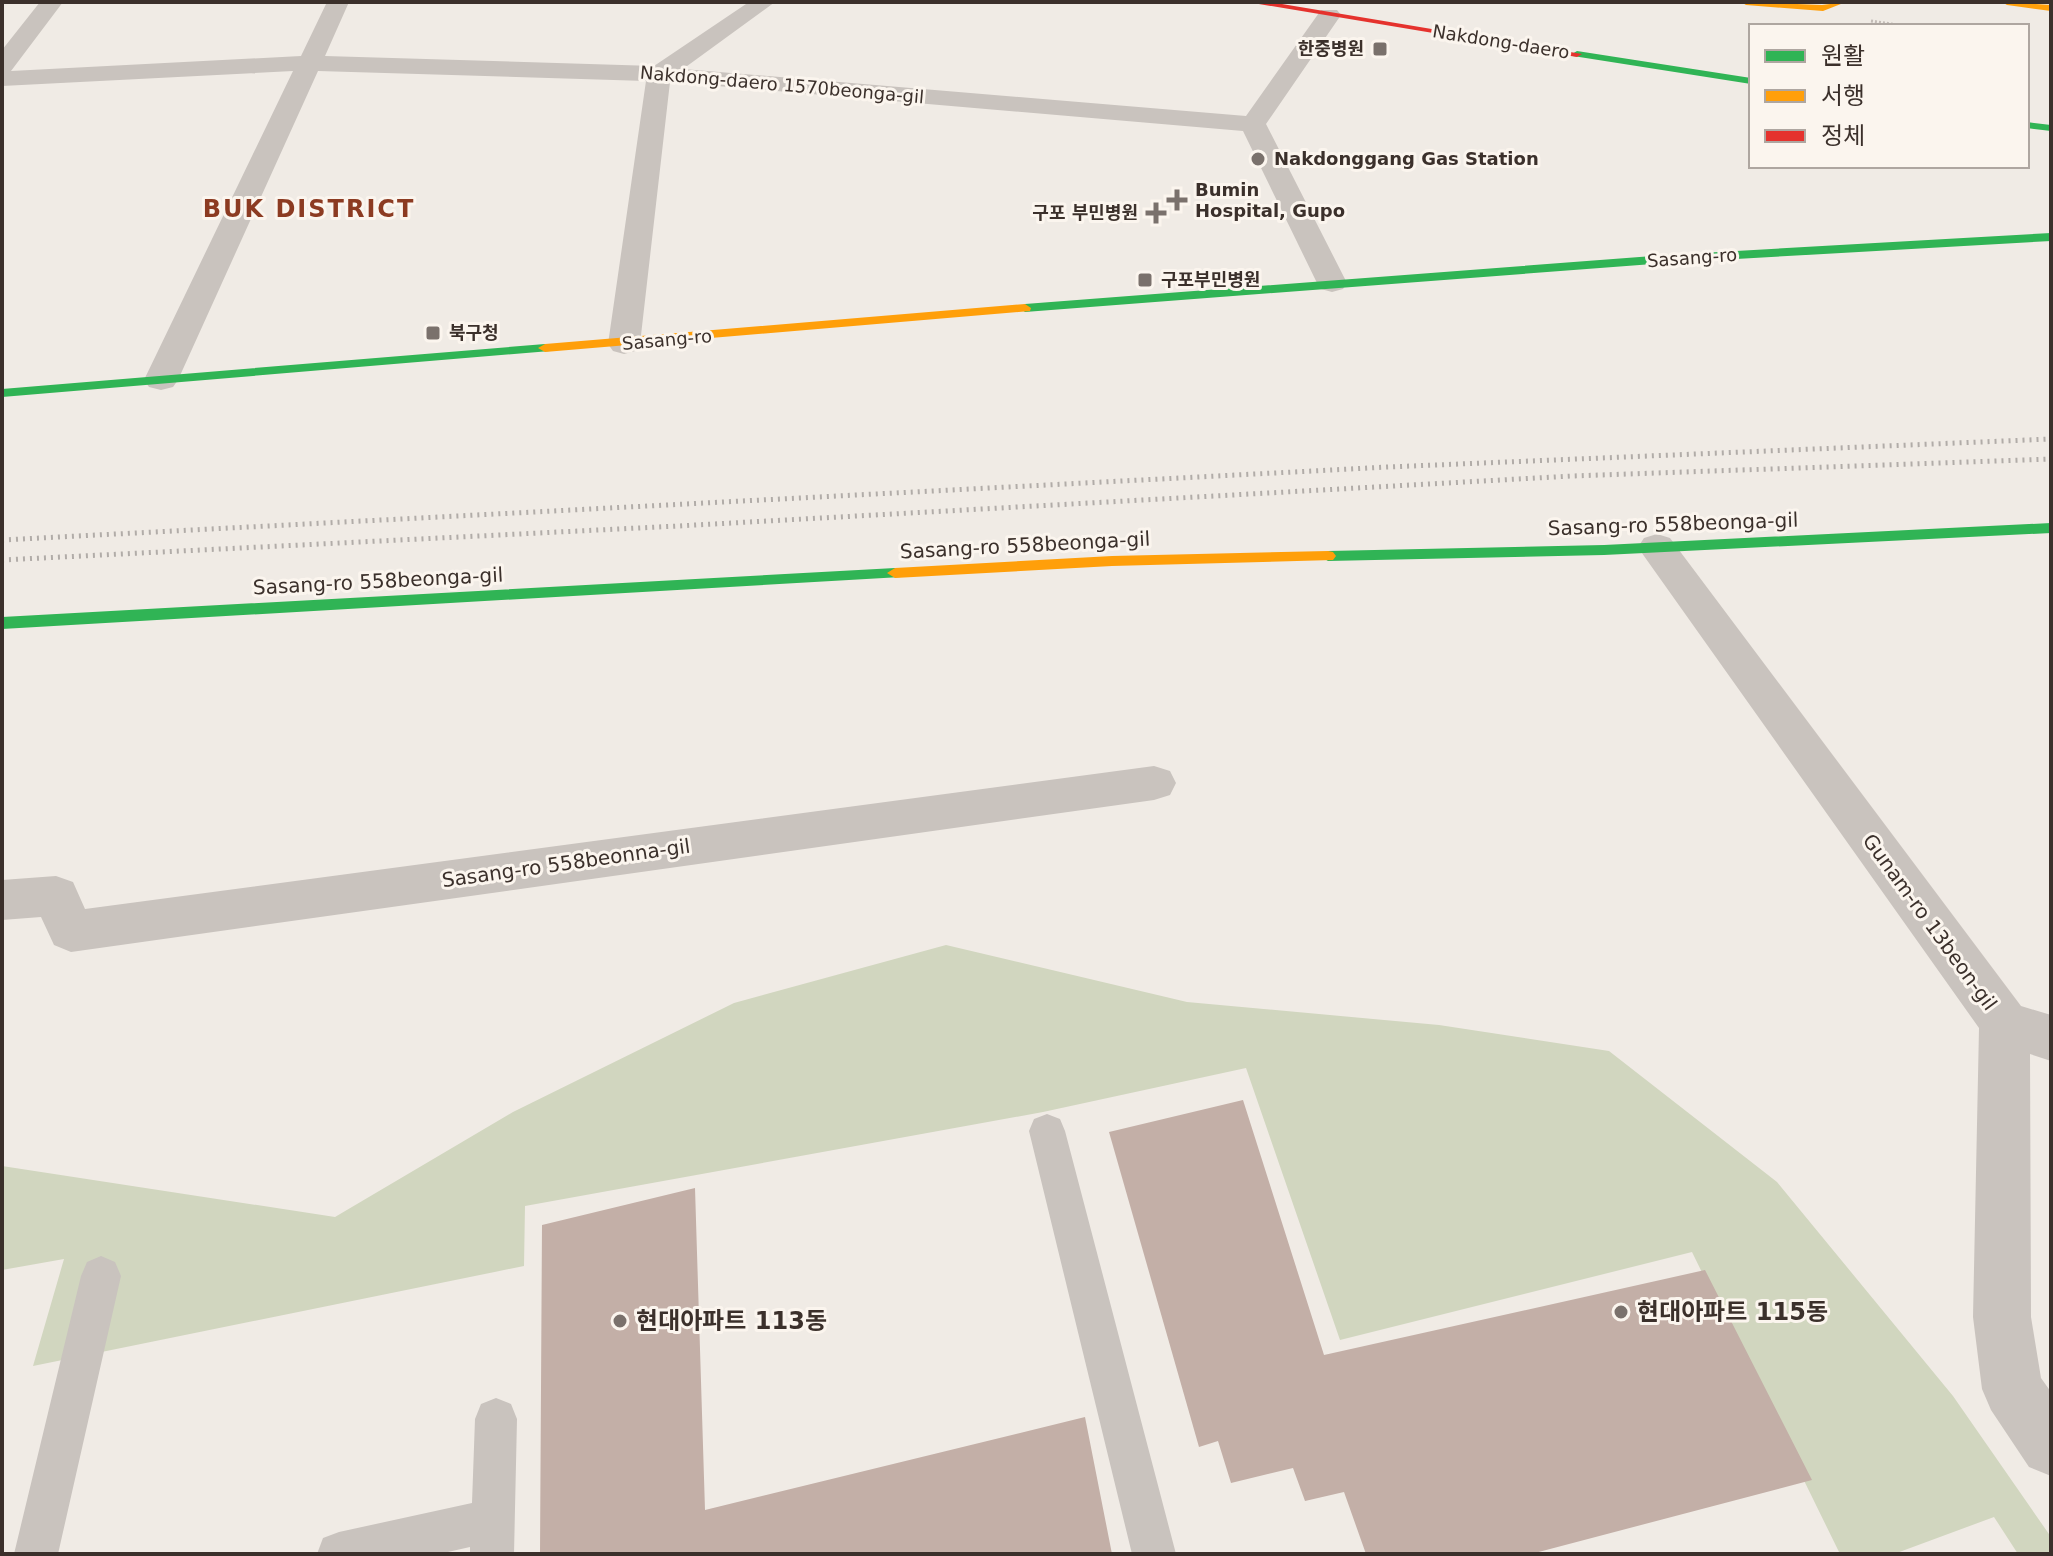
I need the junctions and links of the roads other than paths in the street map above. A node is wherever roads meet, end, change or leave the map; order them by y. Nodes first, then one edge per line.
1 (52, 2) edge
2 (338, 2) edge
3 (764, 2) edge
4 (1252, 2) edge
5 (1746, 2) edge
6 (1841, 2) edge
7 (2007, 2) edge
8 (1752, 3) edge
9 (2051, 8) edge
10 (1329, 15) junction
11 (309, 63) junction
12 (2, 66) edge
13 (659, 74) junction
14 (2, 79) edge
15 (1749, 81) edge
16 (1253, 124) junction
17 (2029, 125) edge
18 (2051, 128) edge
19 (2051, 237) edge
20 (1332, 283) junction
21 (624, 344) junction
22 (161, 380) junction
23 (2, 393) edge
24 (2051, 528) edge
25 (1657, 547) junction
26 (2, 623) edge
27 (1154, 783) dead end
28 (2, 900) edge
29 (2004, 1023) junction
30 (2051, 1038) edge
31 (1047, 1131) dead end
32 (101, 1276) dead end
33 (496, 1419) dead end
34 (2051, 1445) edge
35 (492, 1537) edge
36 (36, 1554) edge
37 (339, 1554) edge
38 (1154, 1554) edge

1 - 12 street
2 - 11 street
3 - 13 street
4 - 10 main road, Nakdong-daero
5 - 8 main road
6 - 8 main road
7 - 9 main road
10 - 15 main road, Nakdong-daero
10 - 16 street
11 - 13 street, Nakdong-daero 1570beonga-gil
11 - 14 street, Nakdong-daero 1570beonga-gil
11 - 22 street
13 - 16 street, Nakdong-daero 1570beonga-gil
13 - 21 street
16 - 20 street
17 - 18 main road
19 - 20 main road, Sasang-ro
20 - 21 main road, Sasang-ro
21 - 22 main road, Sasang-ro
22 - 23 main road, Sasang-ro
24 - 25 main road, Sasang-ro 558beonga-gil
25 - 26 main road, Sasang-ro 558beonga-gil
25 - 29 street, Gunam-ro 13beon-gil
27 - 28 street, Sasang-ro 558beonna-gil
29 - 30 street
29 - 34 street, Gunam-ro 13beon-gil
31 - 38 lane
32 - 36 lane
33 - 35 lane
35 - 37 lane

